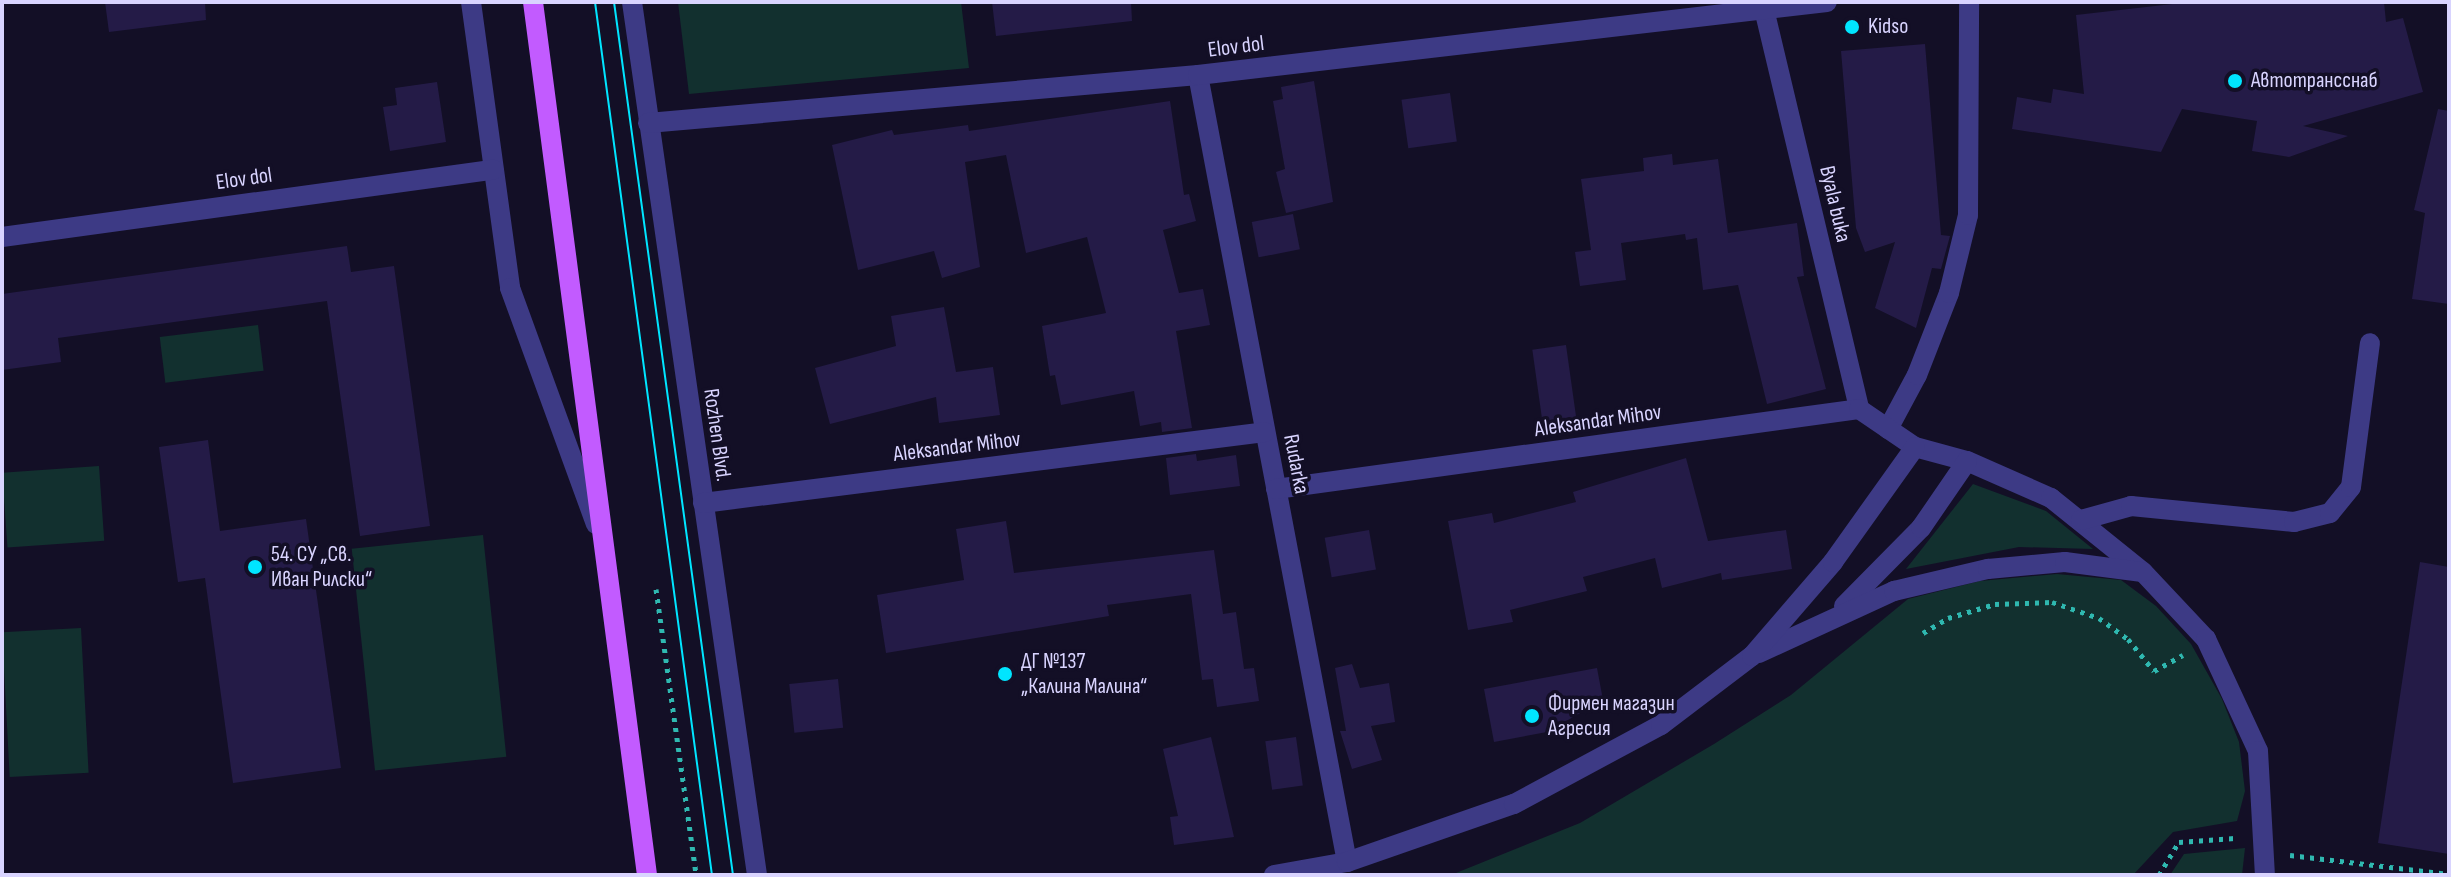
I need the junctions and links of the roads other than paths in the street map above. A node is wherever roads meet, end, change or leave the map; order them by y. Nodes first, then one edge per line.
1 (471, 2) edge
2 (533, 2) edge
3 (632, 2) edge
4 (1827, 2) edge
5 (1969, 2) edge
6 (1764, 9) junction
7 (1198, 75) junction
8 (648, 123) junction
9 (493, 170) junction
10 (2, 237) edge
11 (2370, 343) dead end
12 (1859, 409) junction
13 (1888, 429) junction
14 (1265, 432) junction
15 (1915, 447) junction
16 (1967, 461) junction
17 (1276, 489) junction
18 (703, 503) junction
19 (2081, 520) junction
20 (605, 547) junction
21 (2143, 572) junction
22 (1823, 624) junction
23 (1752, 656) junction
24 (1347, 862) junction
25 (647, 875) edge
26 (757, 875) edge
27 (1274, 875) edge
28 (2265, 875) edge

1 - 9 street
2 - 20 main road
3 - 8 street, Rozhen Blvd.
4 - 6 street, Elov dol
5 - 13 street
6 - 7 street, Elov dol
6 - 12 street, Byala buka
7 - 8 street, Elov dol
7 - 14 street, Rudarka
8 - 18 street, Rozhen Blvd.
9 - 10 street, Elov dol
9 - 20 street
11 - 19 street
12 - 13 street
12 - 17 street, Aleksandar Mihov
13 - 15 street
14 - 17 street, Rudarka
14 - 18 street, Aleksandar Mihov
15 - 16 street
15 - 23 street
16 - 19 street
16 - 22 street
17 - 24 street, Rudarka
18 - 26 street, Rozhen Blvd.
19 - 21 street
20 - 25 main road
21 - 22 street
21 - 28 street
22 - 23 street
23 - 24 street
24 - 27 street

